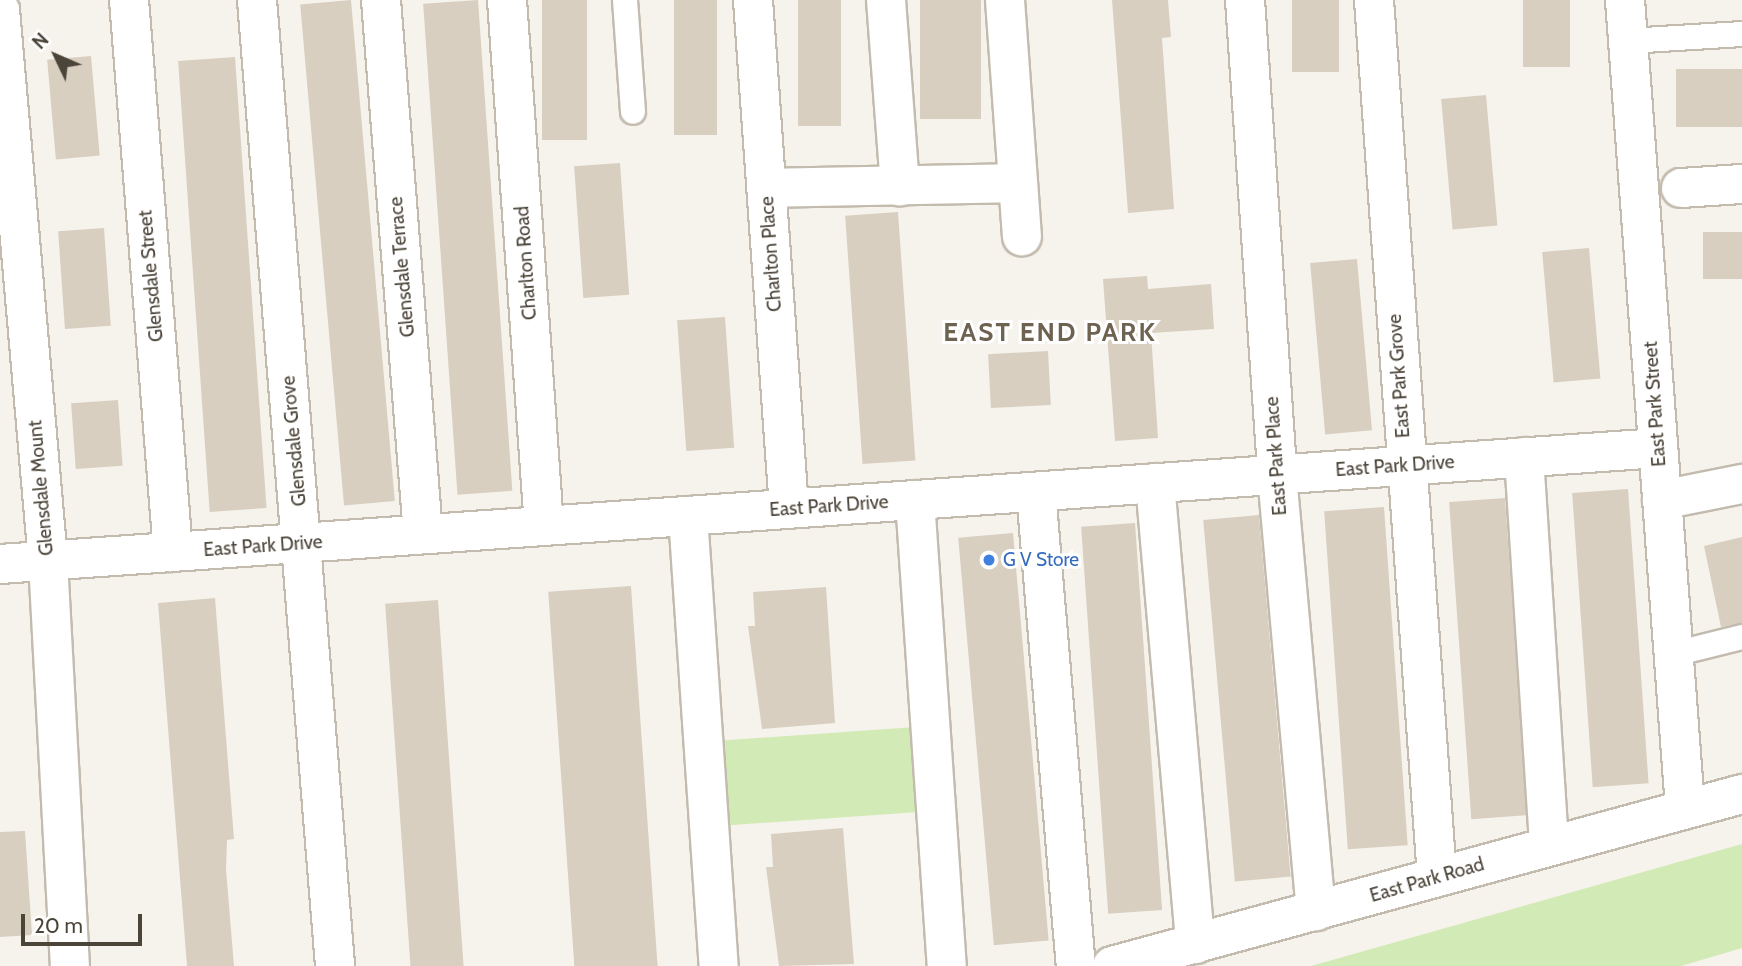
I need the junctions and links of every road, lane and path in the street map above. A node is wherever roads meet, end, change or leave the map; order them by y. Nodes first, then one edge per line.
1 (129, 0) edge
2 (257, 0) edge
3 (381, 0) edge
4 (507, 0) edge
5 (625, 0) edge
6 (753, 0) edge
7 (886, 0) edge
8 (1005, 0) edge
9 (1245, 0) edge
10 (1374, 0) edge
11 (1625, 0) edge
12 (0, 10) edge
13 (1742, 34) edge
14 (1628, 41) junction
15 (633, 111) dead end
16 (1018, 183) junction
17 (1742, 184) edge
18 (900, 186) junction
19 (766, 188) junction
20 (1681, 188) dead end
21 (1022, 236) dead end
22 (1658, 448) junction
23 (1524, 457) junction
24 (1405, 466) junction
25 (1277, 474) junction
26 (1155, 483) junction
27 (1742, 484) edge
28 (1036, 492) junction
29 (915, 500) junction
30 (1662, 500) junction
31 (789, 509) junction
32 (688, 516) junction
33 (544, 526) junction
34 (423, 534) junction
35 (302, 543) junction
36 (173, 552) junction
37 (48, 561) junction
38 (0, 564) edge
39 (1742, 637) edge
40 (1674, 653) junction
41 (1742, 794) edge
42 (1685, 808) junction
43 (1549, 844) junction
44 (1437, 877) junction
45 (1316, 911) junction
46 (1195, 944) junction
47 (70, 966) edge
48 (335, 966) edge
49 (719, 966) edge
50 (947, 966) edge
51 (1076, 966) edge
52 (1112, 966) edge

1 - 36 street, Glensdale Street
2 - 35 street, Glensdale Grove
3 - 34 street, Glensdale Terrace
4 - 33 street, Charlton Road
5 - 15 lane
6 - 19 street, Charlton Place
7 - 18 street
8 - 16 street
9 - 25 street, East Park Place
10 - 24 street, East Park Grove
11 - 14 street, East Park Street
12 - 37 street, Glensdale Mount
13 - 14 lane
14 - 22 street, East Park Street
16 - 18 street
16 - 21 street
17 - 20 street
18 - 19 street
19 - 31 street, Charlton Place
22 - 23 street, East Park Drive
22 - 30 street, East Park Street
23 - 24 street, East Park Drive
23 - 43 street
24 - 25 street, East Park Drive
24 - 44 street, East Park Grove
25 - 26 street, East Park Drive
25 - 45 street, East Park Place
26 - 28 street, East Park Drive
26 - 46 street
27 - 30 street
28 - 29 street, East Park Drive
28 - 51 street
29 - 31 street, East Park Drive
29 - 50 street
30 - 40 street, East Park Street
31 - 32 street, East Park Drive
32 - 33 street, East Park Drive
32 - 49 street
33 - 34 street, East Park Drive
34 - 35 street, East Park Drive
35 - 36 street, East Park Drive
35 - 48 street, Glensdale Grove
36 - 37 street, East Park Drive
37 - 38 street, East Park Drive
37 - 47 street, Glensdale Mount
39 - 40 lane
40 - 42 street, East Park Street
41 - 42 street, East Park Road
42 - 43 street, East Park Road
43 - 44 street, East Park Road
44 - 45 street, East Park Road
45 - 46 street, East Park Road
46 - 52 street, East Park Road

